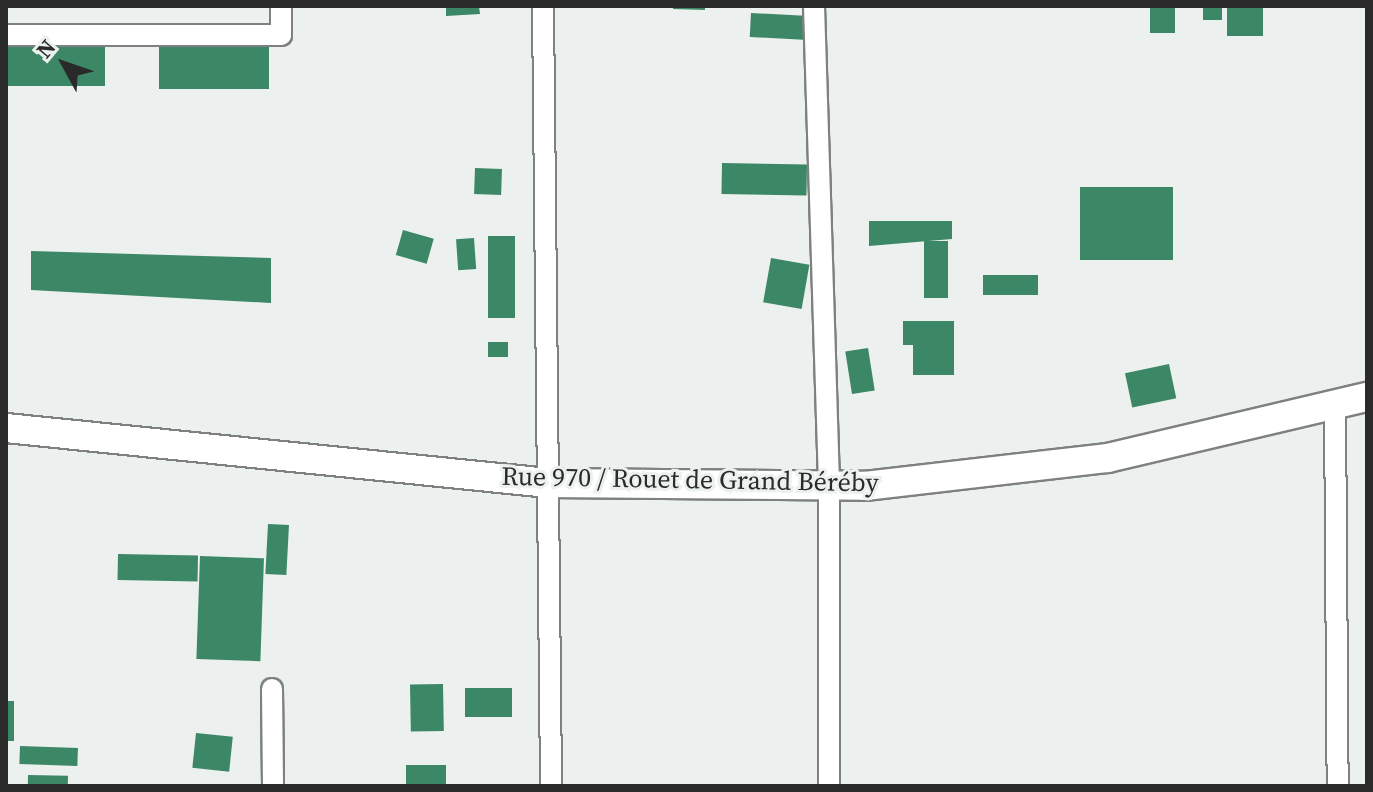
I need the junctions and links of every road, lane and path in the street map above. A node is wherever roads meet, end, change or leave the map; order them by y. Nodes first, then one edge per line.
1 (281, 6) edge
2 (543, 6) edge
3 (814, 6) edge
4 (6, 35) edge
5 (1367, 397) edge
6 (1335, 404) junction
7 (6, 428) edge
8 (548, 483) junction
9 (829, 486) junction
10 (272, 689) dead end
11 (273, 786) edge
12 (551, 786) edge
13 (829, 786) edge
14 (1338, 786) edge

1 - 4 street
2 - 8 street
3 - 9 street
5 - 6 main road, Rue 970 / Rouet de Grand Béréby
6 - 9 main road, Rue 970 / Rouet de Grand Béréby
6 - 14 street
7 - 8 main road, Rue 970 / Rouet de Grand Béréby
8 - 9 main road, Rue 970 / Rouet de Grand Béréby
8 - 12 street
9 - 13 street
10 - 11 street

